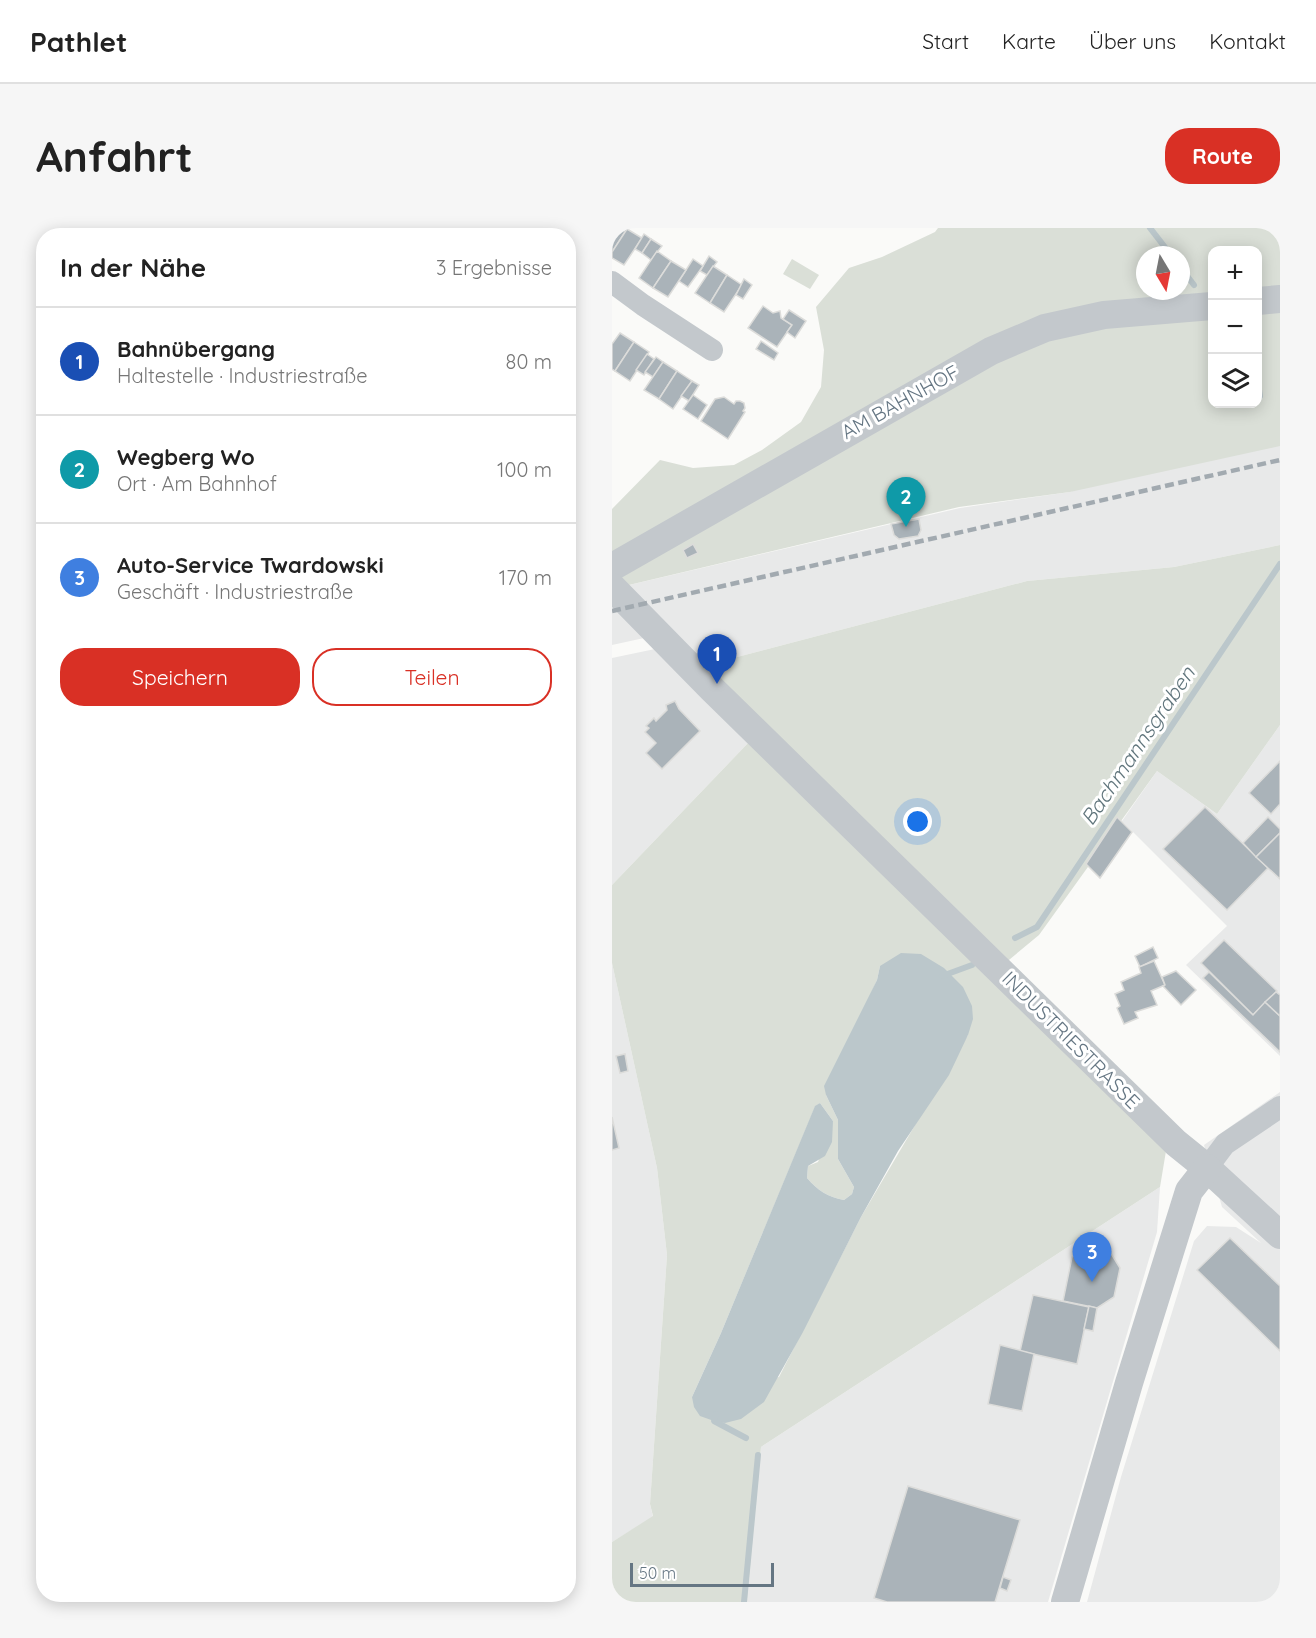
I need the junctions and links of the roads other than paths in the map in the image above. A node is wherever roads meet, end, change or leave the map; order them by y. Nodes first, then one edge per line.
1 (612, 282) edge
2 (1280, 299) edge
3 (1262, 301) edge
4 (1208, 306) edge
5 (712, 350) dead end
6 (612, 567) edge
7 (612, 587) edge
8 (1280, 1107) edge
9 (1207, 1168) junction
10 (1280, 1235) edge
11 (1065, 1602) edge

1 - 5 street
2 - 3 street
4 - 6 street, AM BAHNHOF
7 - 9 street, INDUSTRIESTRASSE
8 - 9 street
9 - 10 street, INDUSTRIESTRASSE
9 - 11 street

